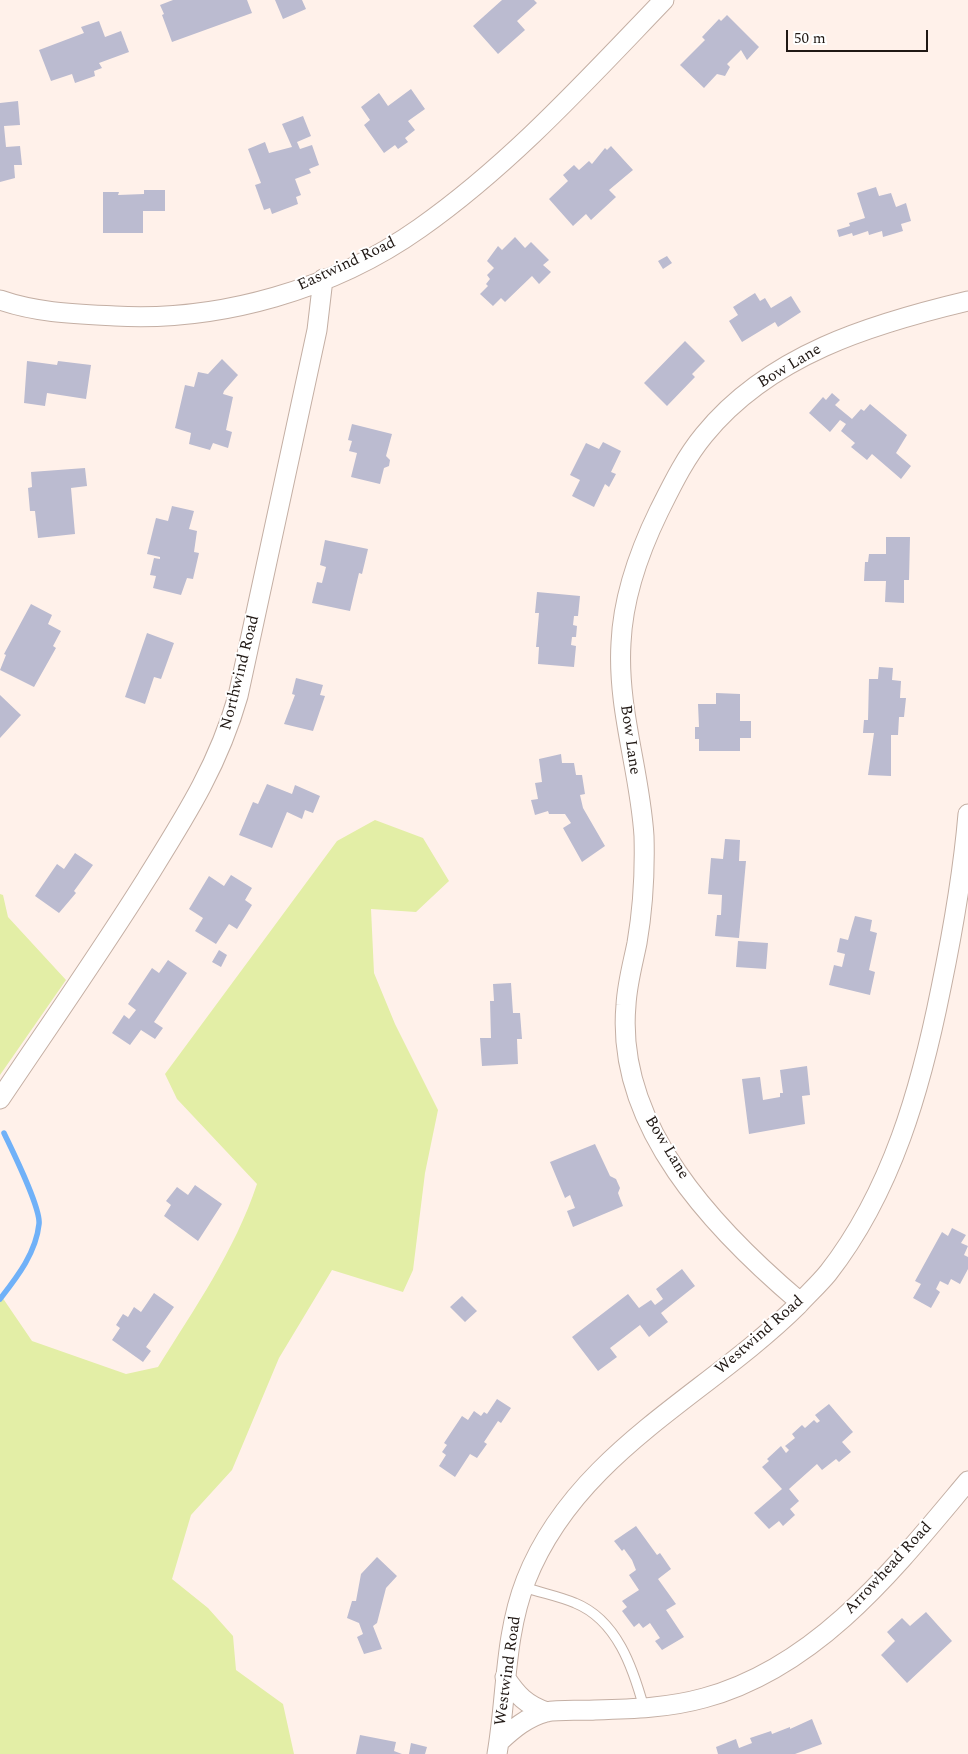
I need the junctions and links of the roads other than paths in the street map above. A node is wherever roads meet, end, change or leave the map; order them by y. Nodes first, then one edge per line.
1 (664, 0) edge
2 (323, 279) junction
3 (968, 301) edge
4 (3, 304) edge
5 (968, 814) edge
6 (0, 1099) edge
7 (800, 1302) junction
8 (968, 1481) edge
9 (524, 1587) junction
10 (505, 1678) junction
11 (644, 1708) junction
12 (547, 1712) junction
13 (498, 1748) edge

1 - 2 street, Eastwind Road
2 - 4 street, Eastwind Road
2 - 6 street, Northwind Road
3 - 7 street, Bow Lane
5 - 7 street, Westwind Road
7 - 9 street, Westwind Road
8 - 11 street, Arrowhead Road
9 - 10 street, Westwind Road
9 - 11 lane
10 - 12 street, Arrowhead Road
10 - 13 street, Westwind Road
11 - 12 street, Arrowhead Road
12 - 13 street, Arrowhead Road

